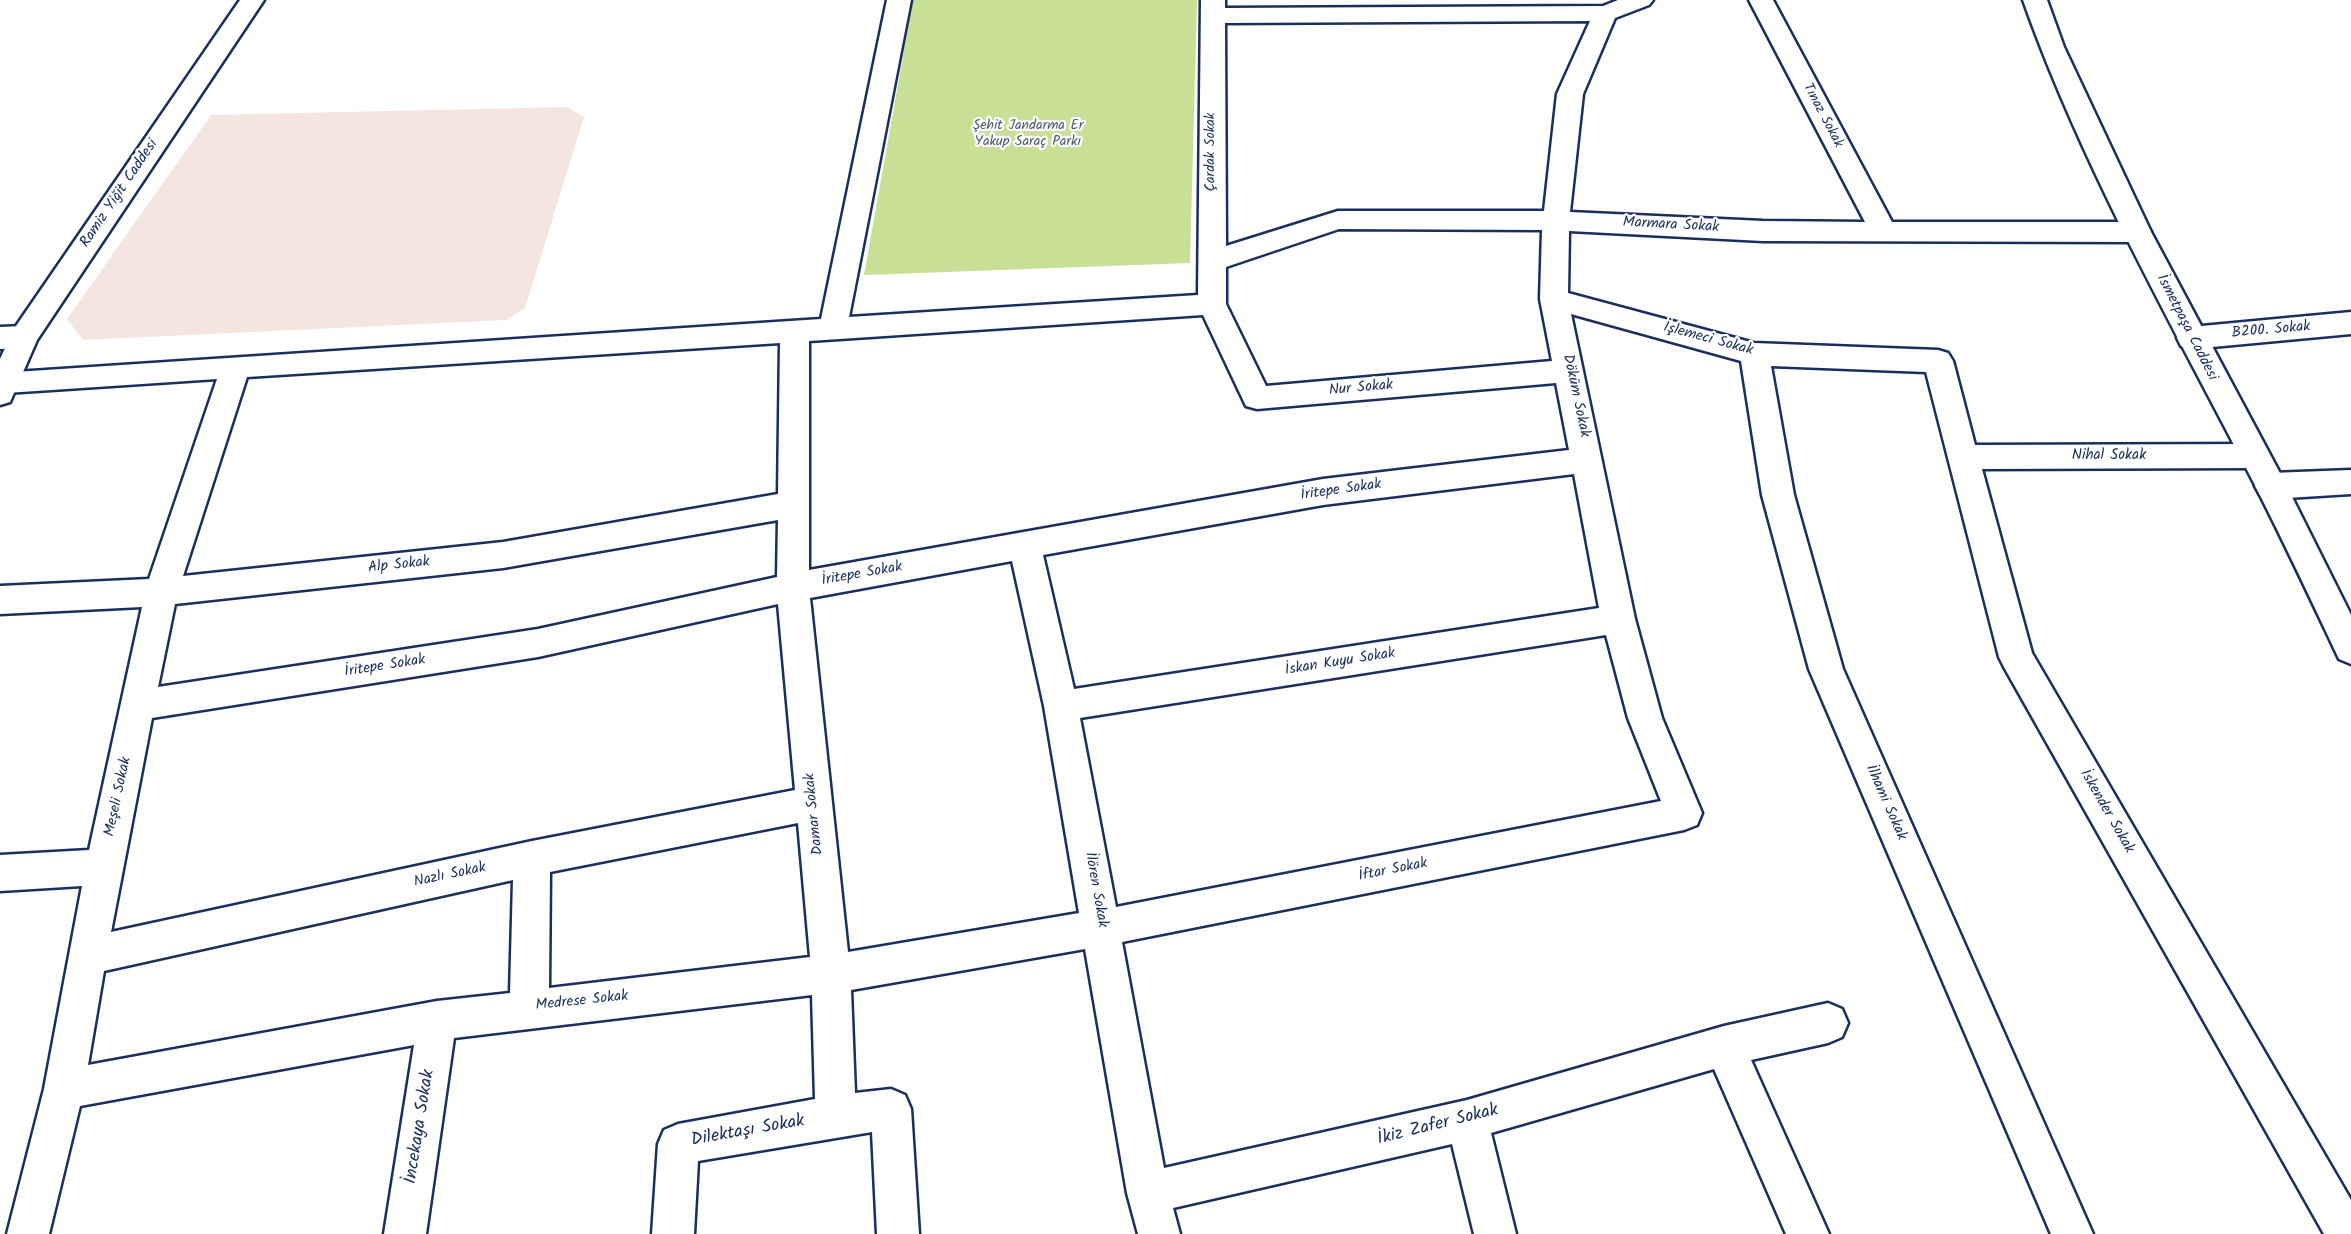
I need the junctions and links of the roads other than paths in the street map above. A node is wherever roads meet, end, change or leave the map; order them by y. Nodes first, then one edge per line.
1 (252, 0) edge
2 (899, 0) edge
3 (1641, 0) edge
4 (1761, 0) edge
5 (2035, 0) edge
6 (1380, 7) edge
7 (1519, 7) edge
8 (1212, 8) edge
9 (1605, 12) junction
10 (1556, 221) junction
11 (1882, 231) junction
12 (2137, 232) junction
13 (1212, 261) junction
14 (1554, 299) junction
15 (1212, 304) junction
16 (2351, 323) edge
17 (833, 328) junction
18 (795, 331) junction
19 (12, 338) edge
20 (2191, 338) junction
21 (1754, 354) junction
22 (1938, 361) joint
23 (236, 367) junction
24 (1569, 371) junction
25 (3, 388) edge
26 (2254, 456) junction
27 (1963, 457) junction
28 (1588, 460) junction
29 (2351, 482) edge
30 (2271, 486) junction
31 (794, 504) junction
32 (1025, 547) junction
33 (793, 587) junction
34 (160, 592) junction
35 (0, 600) edge
36 (1618, 619) junction
37 (2351, 649) edge
38 (139, 705) junction
39 (1062, 706) junction
40 (814, 803) junction
41 (1684, 813) joint
42 (532, 858) junction
43 (104, 867) junction
44 (0, 873) edge
45 (1102, 928) junction
46 (89, 956) junction
47 (831, 974) junction
48 (529, 1008) junction
49 (437, 1021) junction
50 (1828, 1023) dead end
51 (1724, 1046) junction
52 (64, 1089) junction
53 (836, 1116) junction
54 (1467, 1120) junction
55 (1148, 1193) junction
56 (28, 1234) edge
57 (405, 1234) edge
58 (673, 1234) edge
59 (898, 1234) edge
60 (1159, 1234) edge
61 (1495, 1234) edge
62 (1808, 1234) edge
63 (2072, 1234) edge
64 (2347, 1234) edge

1 - 19 street, Ramiz Yiğit Caddesi
2 - 17 street
3 - 9 street
4 - 11 street, Tınaz Sokak
5 - 12 street, İsmetpaşa Caddesi
6 - 7 street
6 - 8 street
7 - 9 street
8 - 13 street, Çardak Sokak
9 - 10 street, Döküm Sokak
10 - 11 street, Marmara Sokak
10 - 13 street, Marmara Sokak
10 - 14 street, Döküm Sokak
11 - 12 street, Marmara Sokak
12 - 20 street, İsmetpaşa Caddesi
13 - 15 street, Çardak Sokak
14 - 21 street, İşlemeci Sokak
14 - 24 street, Döküm Sokak
15 - 17 street
15 - 24 street, Nur Sokak
16 - 20 street, B200. Sokak
17 - 18 street
18 - 23 street
18 - 31 street, Damar Sokak
19 - 25 street, Ramiz Yiğit Caddesi
20 - 26 street, İsmetpaşa Caddesi
21 - 22 street, İşlemeci Sokak
21 - 63 street, İlhami Sokak
22 - 27 street, İskender Sokak
23 - 25 street
23 - 34 street, Meşeli Sokak
24 - 28 street, Döküm Sokak
26 - 27 street, Nihal Sokak
26 - 30 street, İsmetpaşa Caddesi
27 - 64 street, İskender Sokak
28 - 32 street, İritepe Sokak
28 - 36 street, Döküm Sokak
29 - 30 street
30 - 37 street, İsmetpaşa Caddesi
31 - 33 street, Damar Sokak
31 - 34 street, Alp Sokak
32 - 33 street, İritepe Sokak
32 - 39 street, İlören Sokak
33 - 38 street, İritepe Sokak
33 - 40 street, Damar Sokak
34 - 35 street, Alp Sokak
34 - 38 street, Meşeli Sokak
36 - 39 street, İskan Kuyu Sokak
36 - 41 street, Döküm Sokak
38 - 43 street, Meşeli Sokak
39 - 45 street, İlören Sokak
40 - 42 street, Nazlı Sokak
40 - 47 street, Damar Sokak
41 - 45 street, İftar Sokak
42 - 46 street, Nazlı Sokak
42 - 48 street
43 - 44 street
43 - 46 street, Meşeli Sokak
45 - 47 street, Medrese Sokak
45 - 55 street, İlören Sokak
46 - 52 street, Meşeli Sokak
47 - 48 street, Medrese Sokak
47 - 53 street, Damar Sokak
48 - 49 street, Medrese Sokak
49 - 52 street, Medrese Sokak
49 - 57 street, İncekaya Sokak
50 - 51 street, İkiz Zafer Sokak
51 - 54 street, İkiz Zafer Sokak
51 - 62 street
52 - 56 street, Meşeli Sokak
53 - 58 street, Dilektaşı Sokak
53 - 59 street
54 - 55 street, İkiz Zafer Sokak
54 - 61 street
55 - 60 street, İlören Sokak

